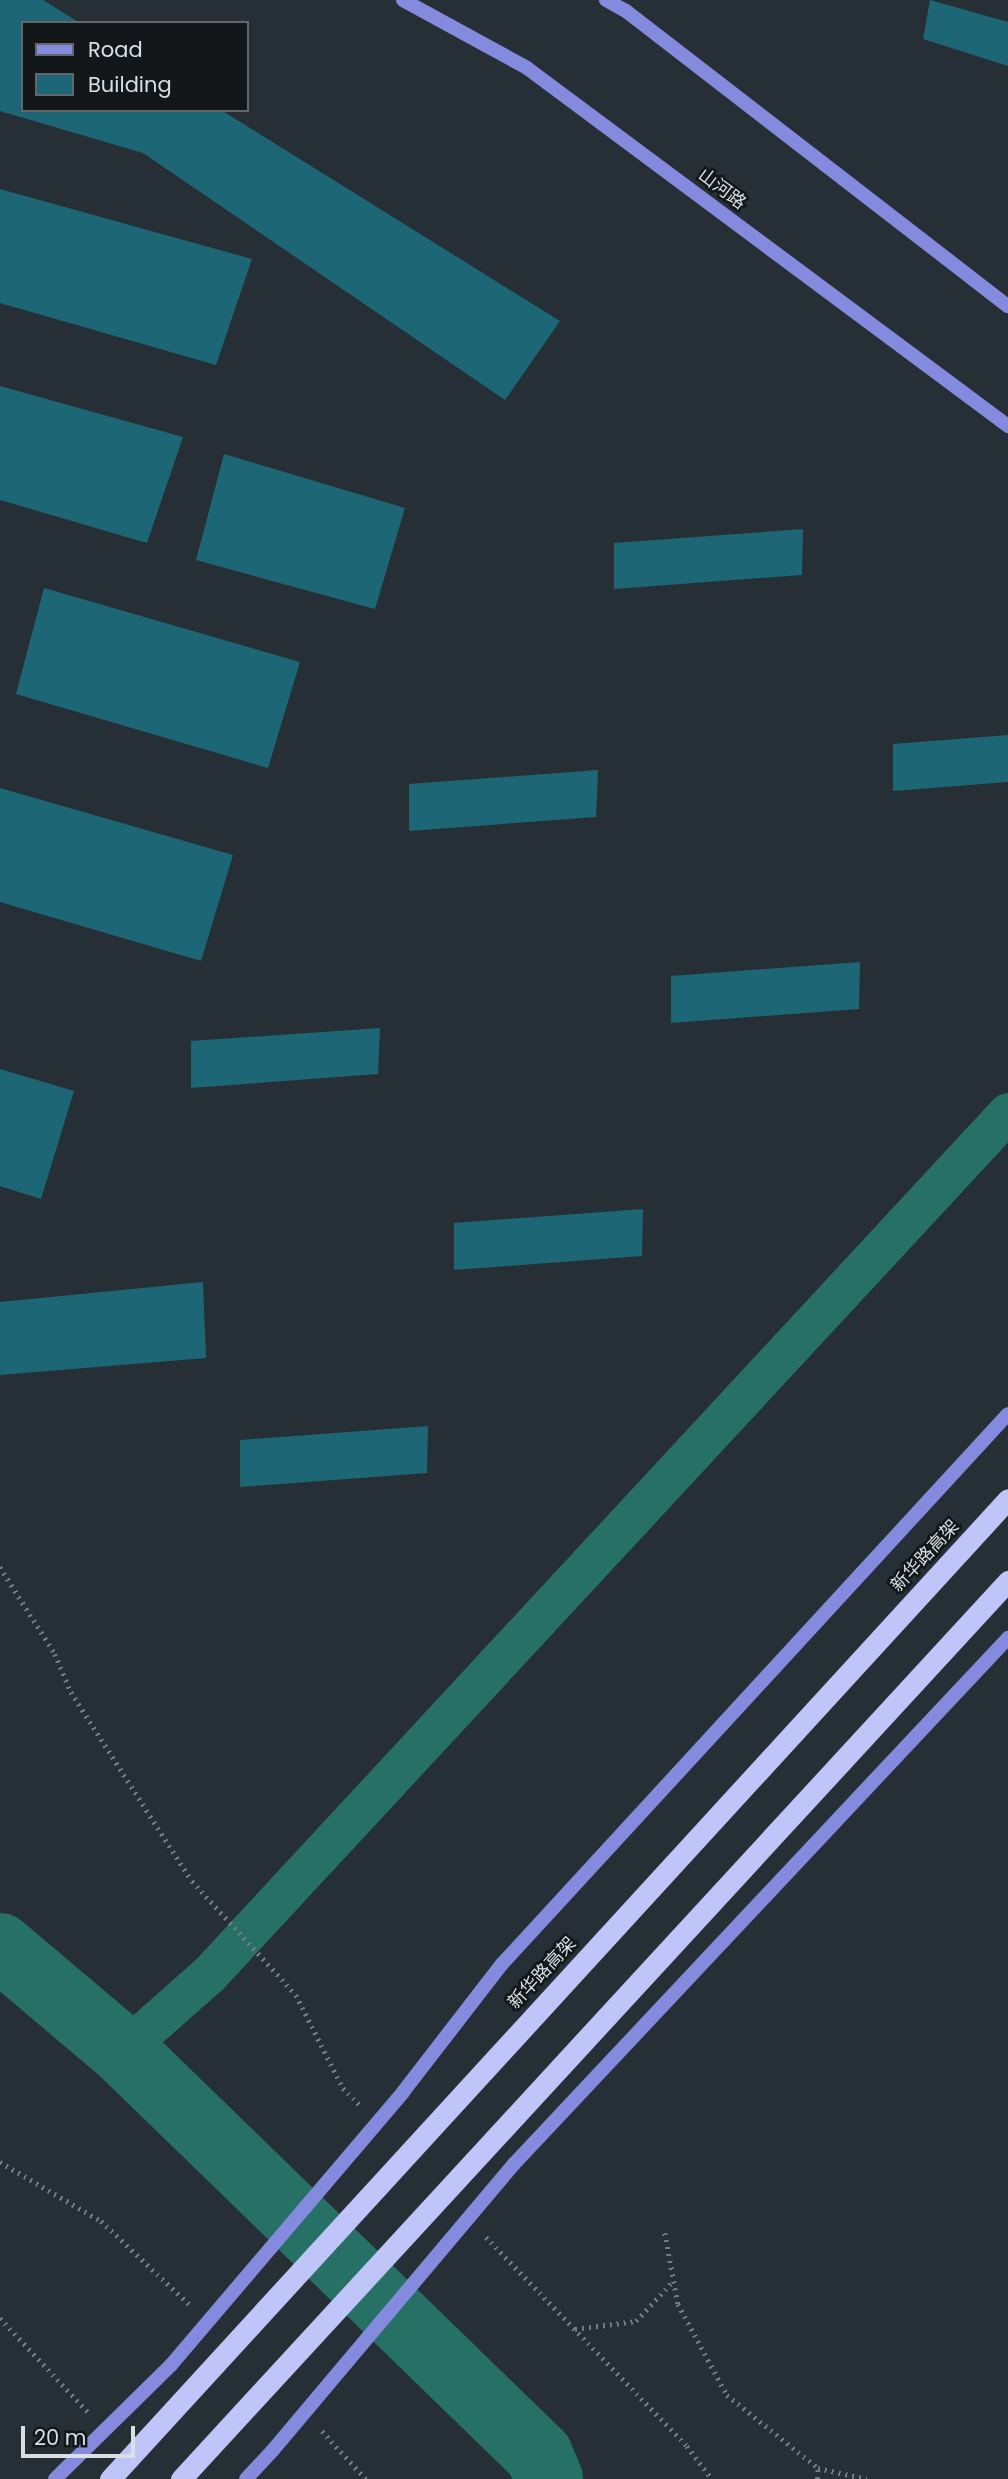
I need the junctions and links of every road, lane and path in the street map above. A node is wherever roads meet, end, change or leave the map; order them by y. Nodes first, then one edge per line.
1 (403, 0) edge
2 (606, 0) edge
3 (1008, 306) edge
4 (1008, 426) edge
5 (1008, 1414) edge
6 (1008, 1499) edge
7 (0, 1567) edge
8 (1008, 1581) edge
9 (1008, 1638) edge
10 (282, 1980) dead end
11 (665, 2234) dead end
12 (674, 2280) junction
13 (0, 2318) edge
14 (575, 2329) dead end
15 (104, 2430) junction
16 (818, 2468) junction
17 (55, 2479) edge
18 (110, 2479) edge
19 (181, 2479) edge
20 (246, 2479) edge
21 (817, 2479) edge
22 (867, 2479) edge

1 - 4 main road, 山河路
2 - 3 main road
5 - 15 main road, bridge
6 - 18 highway, 新华路高架, bridge
7 - 10 path
8 - 19 highway, bridge
9 - 20 main road, bridge
11 - 12 path
12 - 14 path
12 - 16 path
13 - 15 path
15 - 17 main road
16 - 21 path
16 - 22 path

